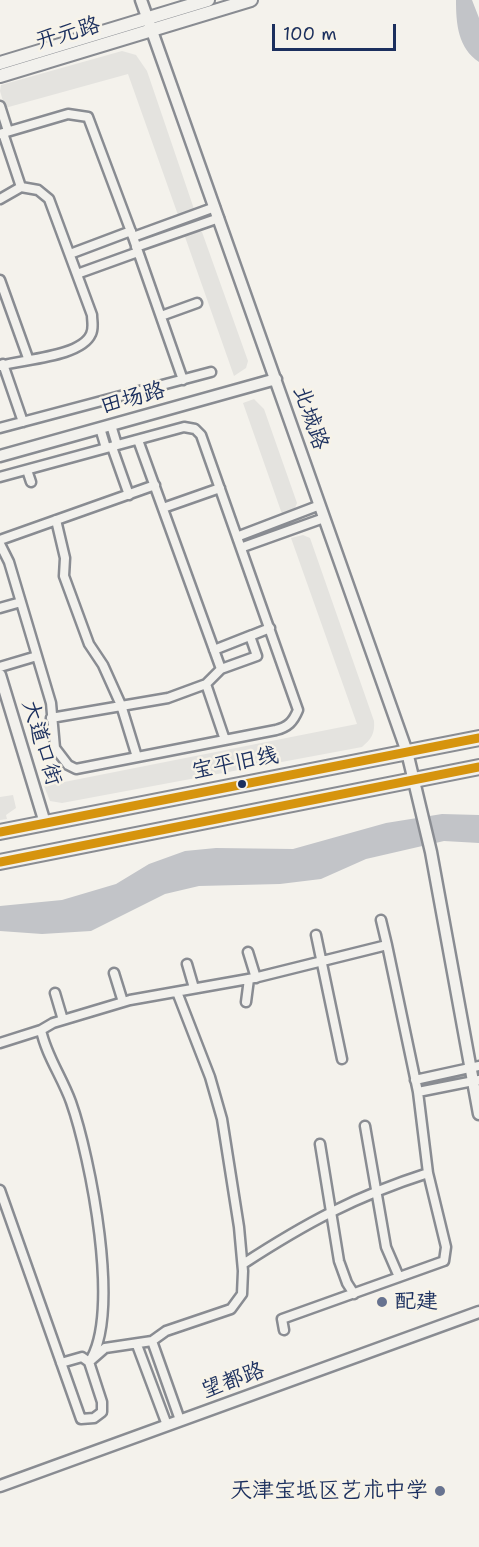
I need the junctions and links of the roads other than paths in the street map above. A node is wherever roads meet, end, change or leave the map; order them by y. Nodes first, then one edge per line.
1 (141, 0) edge
2 (208, 0) edge
3 (251, 0) edge
4 (151, 25) junction
5 (0, 63) edge
6 (0, 76) edge
7 (0, 106) edge
8 (4, 133) edge
9 (21, 187) junction
10 (0, 199) edge
11 (215, 207) junction
12 (219, 218) junction
13 (132, 234) junction
14 (137, 249) junction
15 (70, 254) junction
16 (77, 274) junction
17 (0, 280) edge
18 (197, 303) dead end
19 (10, 308) junction
20 (0, 311) edge
21 (161, 316) junction
22 (28, 358) junction
23 (2, 365) edge
24 (212, 372) dead end
25 (183, 380) junction
26 (276, 380) junction
27 (24, 422) junction
28 (111, 425) junction
29 (0, 428) edge
30 (100, 428) junction
31 (138, 440) junction
32 (112, 447) junction
33 (0, 456) edge
34 (27, 470) junction
35 (0, 477) edge
36 (31, 482) dead end
37 (155, 485) junction
38 (220, 488) junction
39 (129, 495) junction
40 (320, 505) junction
41 (163, 508) junction
42 (324, 518) junction
43 (56, 520) junction
44 (239, 536) junction
45 (0, 542) edge
46 (243, 547) junction
47 (21, 602) junction
48 (0, 608) edge
49 (270, 628) junction
50 (252, 635) junction
51 (214, 650) junction
52 (37, 656) junction
53 (0, 667) edge
54 (221, 669) junction
55 (0, 675) edge
56 (206, 684) junction
57 (121, 705) junction
58 (51, 718) junction
59 (479, 738) edge
60 (225, 740) junction
61 (407, 752) junction
62 (137, 757) junction
63 (479, 767) edge
64 (416, 780) junction
65 (45, 822) junction
66 (0, 832) edge
67 (0, 862) edge
68 (381, 920) dead end
69 (316, 935) dead end
70 (387, 945) junction
71 (248, 952) dead end
72 (323, 962) junction
73 (187, 964) dead end
74 (114, 973) dead end
75 (253, 978) junction
76 (194, 988) junction
77 (177, 992) junction
78 (55, 993) dead end
79 (123, 1002) junction
80 (246, 1002) dead end
81 (63, 1020) junction
82 (40, 1030) junction
83 (0, 1043) edge
84 (342, 1059) dead end
85 (475, 1067) edge
86 (415, 1080) junction
87 (476, 1080) edge
88 (418, 1092) junction
89 (479, 1114) edge
90 (365, 1126) dead end
91 (320, 1144) dead end
92 (428, 1173) junction
93 (377, 1189) junction
94 (0, 1190) edge
95 (332, 1210) junction
96 (243, 1264) junction
97 (399, 1277) junction
98 (354, 1294) junction
99 (479, 1312) edge
100 (284, 1330) dead end
101 (152, 1341) junction
102 (137, 1345) junction
103 (88, 1362) junction
104 (61, 1363) junction
105 (180, 1420) junction
106 (167, 1425) junction
107 (0, 1486) edge

1 - 4 street, 北城路
2 - 4 main road, 开元路
3 - 4 main road, 开元路
4 - 5 main road, 开元路
4 - 6 main road, 开元路
4 - 11 street, 北城路
7 - 8 street
8 - 9 street
8 - 13 street
9 - 10 street
9 - 15 street
11 - 12 street, 北城路
11 - 13 street
12 - 14 street
12 - 26 street, 北城路
13 - 14 street
13 - 15 street
14 - 16 street
14 - 21 street
15 - 16 street
16 - 22 street
17 - 19 street
18 - 21 street
19 - 20 street
19 - 22 street
21 - 25 street
22 - 23 street
23 - 27 street
24 - 25 street
25 - 27 street
26 - 28 street, 田场路
26 - 40 street, 北城路
27 - 29 street
28 - 30 street, 田场路
28 - 32 street
30 - 32 street
30 - 33 street, 田场路
31 - 32 street
31 - 37 street
31 - 38 street
32 - 34 street
32 - 39 street
34 - 35 street
34 - 36 street
37 - 39 street
37 - 41 street
38 - 41 street
38 - 44 street
39 - 43 street
40 - 42 street, 北城路
40 - 44 street
41 - 51 street
42 - 46 street
42 - 61 street, 北城路
43 - 45 street
43 - 57 street
44 - 46 street
45 - 47 street
46 - 49 street
47 - 48 street
47 - 52 street
49 - 50 street
49 - 60 street
50 - 51 street
50 - 54 street
51 - 54 street
52 - 53 street
52 - 58 street
54 - 56 street
55 - 65 street, 大道口街
56 - 57 street
56 - 60 street
57 - 58 street
57 - 62 street
58 - 62 street
59 - 61 main road, 宝平旧线
60 - 62 street
61 - 64 street, 北城路
61 - 65 main road, 宝平旧线
63 - 64 main road
64 - 67 main road
64 - 85 street, 北城路
65 - 66 main road, 宝平旧线
68 - 70 street
69 - 72 street
70 - 72 street
70 - 86 street
71 - 75 street
72 - 75 street
72 - 84 street
73 - 76 street
74 - 79 street
75 - 76 street
75 - 80 street
76 - 77 street
77 - 79 street
77 - 96 street
78 - 81 street
79 - 81 street
81 - 82 street
82 - 83 street
82 - 103 street
85 - 86 street
85 - 87 street, 北城路
86 - 88 street
87 - 88 street
87 - 89 street, 北城路
88 - 92 street
90 - 93 street
91 - 95 street
92 - 93 street
92 - 97 street
93 - 95 street
93 - 97 street
94 - 104 street
95 - 96 street
95 - 98 street
96 - 101 street
97 - 98 street
98 - 100 street
99 - 105 street, 望都路
101 - 102 street
101 - 105 street
102 - 103 street
102 - 106 street
103 - 104 street
103 - 104 street
105 - 106 street, 望都路
106 - 107 street, 望都路

